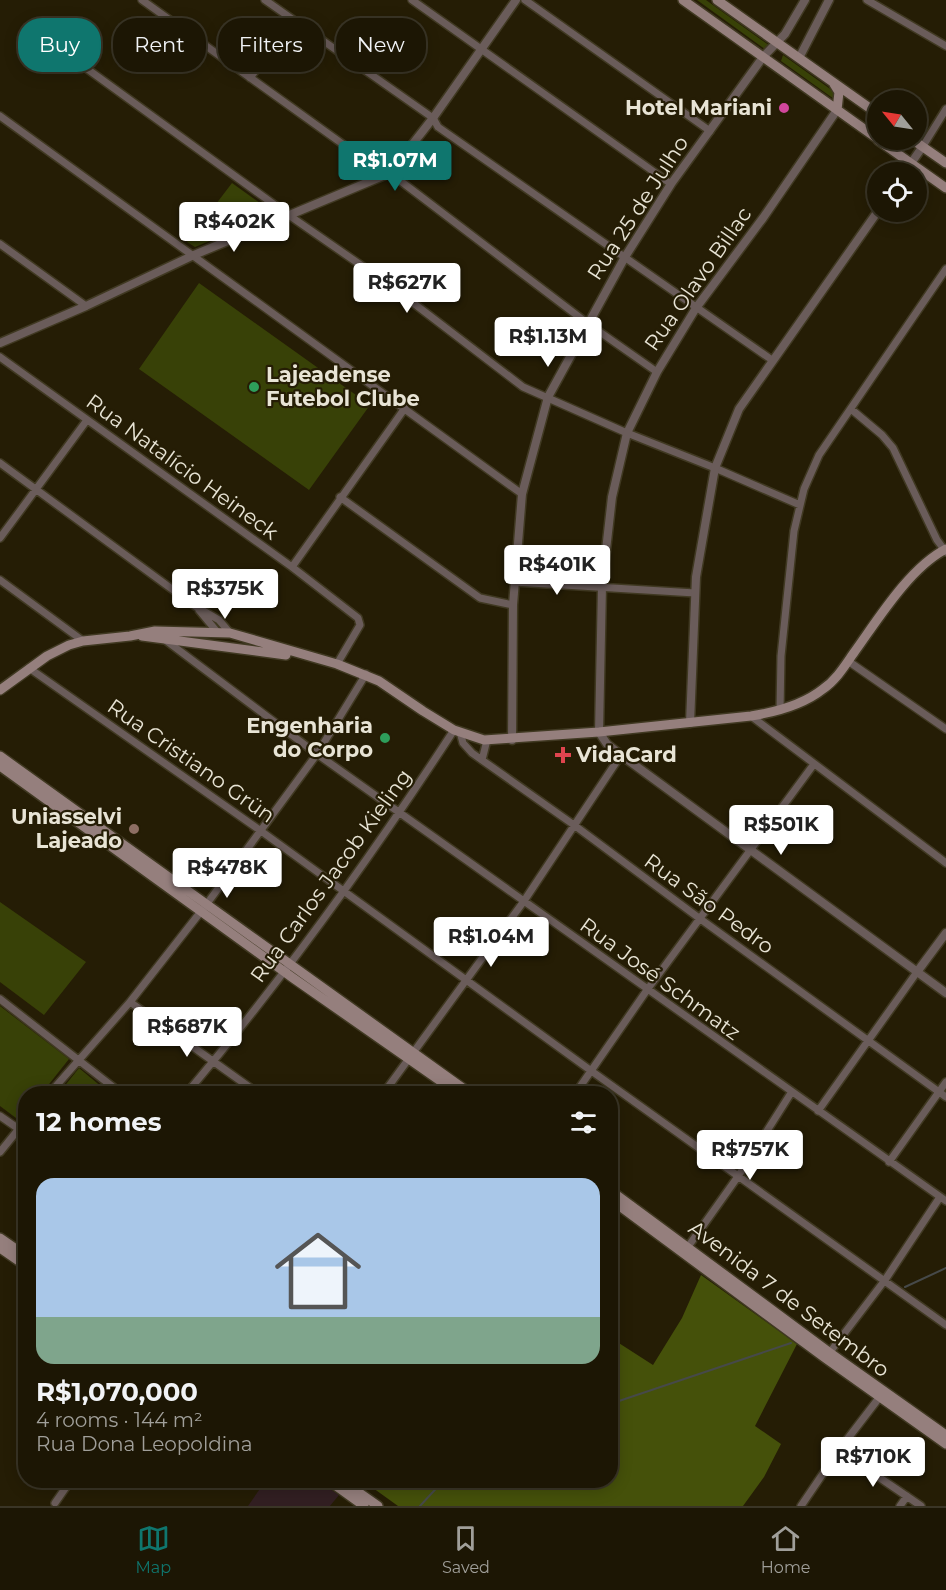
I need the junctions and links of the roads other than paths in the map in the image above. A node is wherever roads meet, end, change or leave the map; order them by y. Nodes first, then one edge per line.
1 (142, 0) edge
2 (265, 0) edge
3 (412, 0) edge
4 (516, 0) edge
5 (525, 0) edge
6 (683, 0) edge
7 (717, 0) edge
8 (805, 0) edge
9 (829, 0) edge
10 (867, 0) edge
11 (291, 18) edge
12 (324, 41) edge
13 (778, 43) junction
14 (946, 46) edge
15 (482, 49) junction
16 (763, 57) junction
17 (799, 58) junction
18 (91, 72) edge
19 (254, 72) edge
20 (250, 78) junction
21 (833, 82) junction
22 (867, 106) edge
23 (946, 109) edge
24 (837, 110) junction
25 (0, 116) edge
26 (433, 118) junction
27 (710, 131) junction
28 (867, 131) edge
29 (927, 140) edge
30 (893, 150) edge
31 (927, 150) edge
32 (908, 162) edge
33 (946, 163) edge
34 (390, 173) junction
35 (927, 175) edge
36 (671, 184) junction
37 (946, 188) edge
38 (290, 216) junction
39 (870, 222) edge
40 (0, 244) edge
41 (194, 255) junction
42 (625, 257) junction
43 (946, 269) edge
44 (86, 306) junction
45 (696, 308) junction
46 (587, 323) junction
47 (0, 343) edge
48 (0, 357) edge
49 (772, 360) junction
50 (657, 372) junction
51 (548, 397) junction
52 (405, 408) junction
53 (851, 409) junction
54 (87, 420) junction
55 (627, 433) junction
56 (0, 463) edge
57 (715, 468) junction
58 (34, 489) junction
59 (522, 494) junction
60 (340, 497) junction
61 (800, 505) junction
62 (0, 538) edge
63 (945, 550) edge
64 (291, 567) junction
65 (0, 580) edge
66 (514, 582) junction
67 (602, 586) junction
68 (694, 593) junction
69 (513, 605) junction
70 (195, 606) junction
71 (218, 633) junction
72 (230, 633) junction
73 (158, 634) junction
74 (83, 641) junction
75 (224, 646) junction
76 (315, 659) junction
77 (848, 661) junction
78 (337, 664) junction
79 (29, 668) junction
80 (366, 674) junction
81 (0, 690) edge
82 (780, 710) junction
83 (751, 716) junction
84 (690, 723) junction
85 (946, 729) edge
86 (457, 731) junction
87 (599, 732) junction
88 (487, 740) junction
89 (512, 740) junction
90 (317, 754) junction
91 (621, 755) junction
92 (0, 756) edge
93 (482, 760) junction
94 (814, 764) junction
95 (0, 766) edge
96 (33, 784) junction
97 (400, 812) junction
98 (574, 825) junction
99 (261, 831) junction
100 (751, 851) junction
101 (946, 863) edge
102 (345, 892) junction
103 (524, 901) junction
104 (204, 909) junction
105 (699, 918) junction
106 (946, 933) edge
107 (286, 968) junction
108 (917, 972) junction
109 (467, 980) junction
110 (647, 990) junction
111 (946, 993) edge
112 (0, 999) edge
113 (130, 1002) junction
114 (867, 1040) junction
115 (411, 1056) junction
116 (78, 1060) junction
117 (213, 1061) junction
118 (590, 1070) junction
119 (946, 1082) edge
120 (56, 1086) edge
121 (112, 1086) edge
122 (193, 1086) edge
123 (248, 1086) edge
124 (389, 1086) edge
125 (449, 1086) edge
126 (458, 1086) edge
127 (580, 1086) edge
128 (613, 1086) edge
129 (618, 1090) edge
130 (939, 1092) junction
131 (791, 1093) junction
132 (946, 1097) edge
133 (818, 1111) junction
134 (0, 1116) edge
135 (18, 1129) joint
136 (0, 1152) edge
137 (889, 1162) junction
138 (739, 1175) junction
139 (618, 1196) edge
140 (943, 1199) edge
141 (618, 1204) edge
142 (0, 1238) edge
143 (0, 1248) edge
144 (18, 1250) edge
145 (686, 1250) junction
146 (18, 1260) edge
147 (885, 1280) junction
148 (946, 1325) edge
149 (827, 1355) junction
150 (881, 1394) junction
151 (914, 1417) junction
152 (946, 1435) edge
153 (946, 1444) edge
154 (839, 1450) junction
155 (65, 1488) edge
156 (339, 1488) edge
157 (352, 1488) edge
158 (907, 1496) junction
159 (55, 1503) dead end
160 (364, 1506) edge
161 (378, 1506) edge
162 (801, 1506) edge
163 (900, 1506) edge
164 (921, 1506) edge

1 - 20 street
2 - 11 street
3 - 15 street
4 - 15 street
5 - 27 street
6 - 16 main road
7 - 13 main road
8 - 13 street, Rua 25 de Julho
9 - 17 street
10 - 14 street
12 - 26 street
13 - 16 street, Rua 25 de Julho
13 - 17 main road
15 - 26 street
15 - 36 street
16 - 24 main road
16 - 27 street, Rua 25 de Julho
17 - 21 main road
18 - 38 street
19 - 20 street
20 - 34 street
21 - 22 main road
21 - 24 main road
23 - 29 street
24 - 28 main road
24 - 45 street, Rua Olavo Billac
25 - 41 street
26 - 34 street
26 - 42 street
27 - 36 street, Rua 25 de Julho
30 - 32 main road
31 - 33 main road
34 - 38 street
34 - 46 street
35 - 37 main road
36 - 42 street, Rua 25 de Julho
38 - 41 street
38 - 51 street
39 - 49 street
40 - 44 street
41 - 44 street
41 - 52 street
42 - 45 street
42 - 46 street, Rua 25 de Julho
43 - 53 street
44 - 47 street
45 - 49 street
45 - 50 street, Rua Olavo Billac
46 - 50 street
46 - 51 street, Rua 25 de Julho
48 - 54 street, Rua Natalício Heineck
49 - 57 street
50 - 55 street, Rua Olavo Billac
51 - 55 street
51 - 59 street, Rua 25 de Julho
52 - 59 street
52 - 60 street
53 - 61 street
53 - 63 street
54 - 58 street
54 - 64 street, Rua Natalício Heineck
55 - 57 street
55 - 67 street, Rua Olavo Billac
56 - 58 street
57 - 61 street
57 - 68 street
58 - 62 street
58 - 70 street
59 - 66 street, Rua 25 de Julho
60 - 64 street
60 - 69 street
61 - 82 street
63 - 77 main road
64 - 78 street, Rua Natalício Heineck
65 - 74 street
66 - 67 street
66 - 69 street, Rua 25 de Julho
67 - 68 street
67 - 87 street, Rua Olavo Billac
68 - 84 street
69 - 89 street, Rua 25 de Julho
70 - 71 street
70 - 72 street
71 - 72 main road
71 - 73 main road
71 - 75 main road
72 - 75 main road
72 - 76 main road
73 - 74 main road
73 - 75 main road
73 - 90 street, Rua José Schmatz
74 - 79 main road
75 - 76 main road
76 - 78 main road
77 - 82 main road
77 - 85 street
78 - 80 main road
79 - 81 main road
79 - 99 street, Rua Cristiano Grün
80 - 86 main road
80 - 90 street
82 - 83 main road
83 - 84 main road
83 - 94 street
84 - 87 main road
86 - 88 main road
86 - 93 street, Rua São Pedro
86 - 97 street, Rua Carlos Jacob Kieling
87 - 89 main road
87 - 91 street
88 - 89 main road
88 - 93 street
90 - 97 street, Rua José Schmatz
90 - 99 street
91 - 98 street
91 - 100 street
92 - 96 main road
93 - 98 street, Rua São Pedro
94 - 100 street
94 - 101 street
95 - 96 main road
96 - 104 main road
97 - 102 street, Rua Carlos Jacob Kieling
97 - 103 street, Rua José Schmatz
98 - 103 street
98 - 105 street, Rua São Pedro
99 - 102 street, Rua Cristiano Grün
99 - 104 street
100 - 105 street
100 - 108 street
102 - 107 street, Rua Carlos Jacob Kieling
102 - 109 street, Rua Cristiano Grün
103 - 109 street
103 - 110 street, Rua José Schmatz
104 - 107 main road
104 - 113 street
105 - 110 street
105 - 114 street, Rua São Pedro
106 - 108 street
107 - 115 main road
107 - 117 street, Rua Carlos Jacob Kieling
108 - 111 street
108 - 114 street
109 - 115 street
109 - 118 street, Rua Cristiano Grün
110 - 118 street
110 - 131 street, Rua José Schmatz
112 - 116 street
113 - 116 street
113 - 117 street
114 - 130 street, Rua São Pedro
114 - 133 street
115 - 124 street
115 - 125 main road
115 - 126 main road
116 - 120 street
116 - 121 street
117 - 122 street, Rua Carlos Jacob Kieling
117 - 123 street
118 - 127 street
118 - 128 street, Rua Cristiano Grün
119 - 130 street
129 - 138 street, Rua Cristiano Grün
130 - 132 street, Rua São Pedro
130 - 137 street
131 - 133 street, Rua José Schmatz
131 - 138 street
133 - 137 street, Rua José Schmatz
134 - 135 street
135 - 136 street
137 - 140 street, Rua José Schmatz
138 - 145 street
138 - 147 street, Rua Cristiano Grün
139 - 145 main road, Avenida 7 de Setembro
140 - 147 street
141 - 145 main road, Avenida 7 de Setembro
142 - 144 main road
143 - 146 main road
145 - 149 main road, Avenida 7 de Setembro
147 - 148 street, Rua Cristiano Grün
147 - 149 street
149 - 150 main road, Avenida 7 de Setembro
150 - 151 main road, Avenida 7 de Setembro
150 - 154 street
151 - 152 main road, Avenida 7 de Setembro
151 - 153 main road, Avenida 7 de Setembro
154 - 158 street
154 - 162 street
155 - 159 street
156 - 160 main road
157 - 161 main road
158 - 163 street
158 - 164 street

